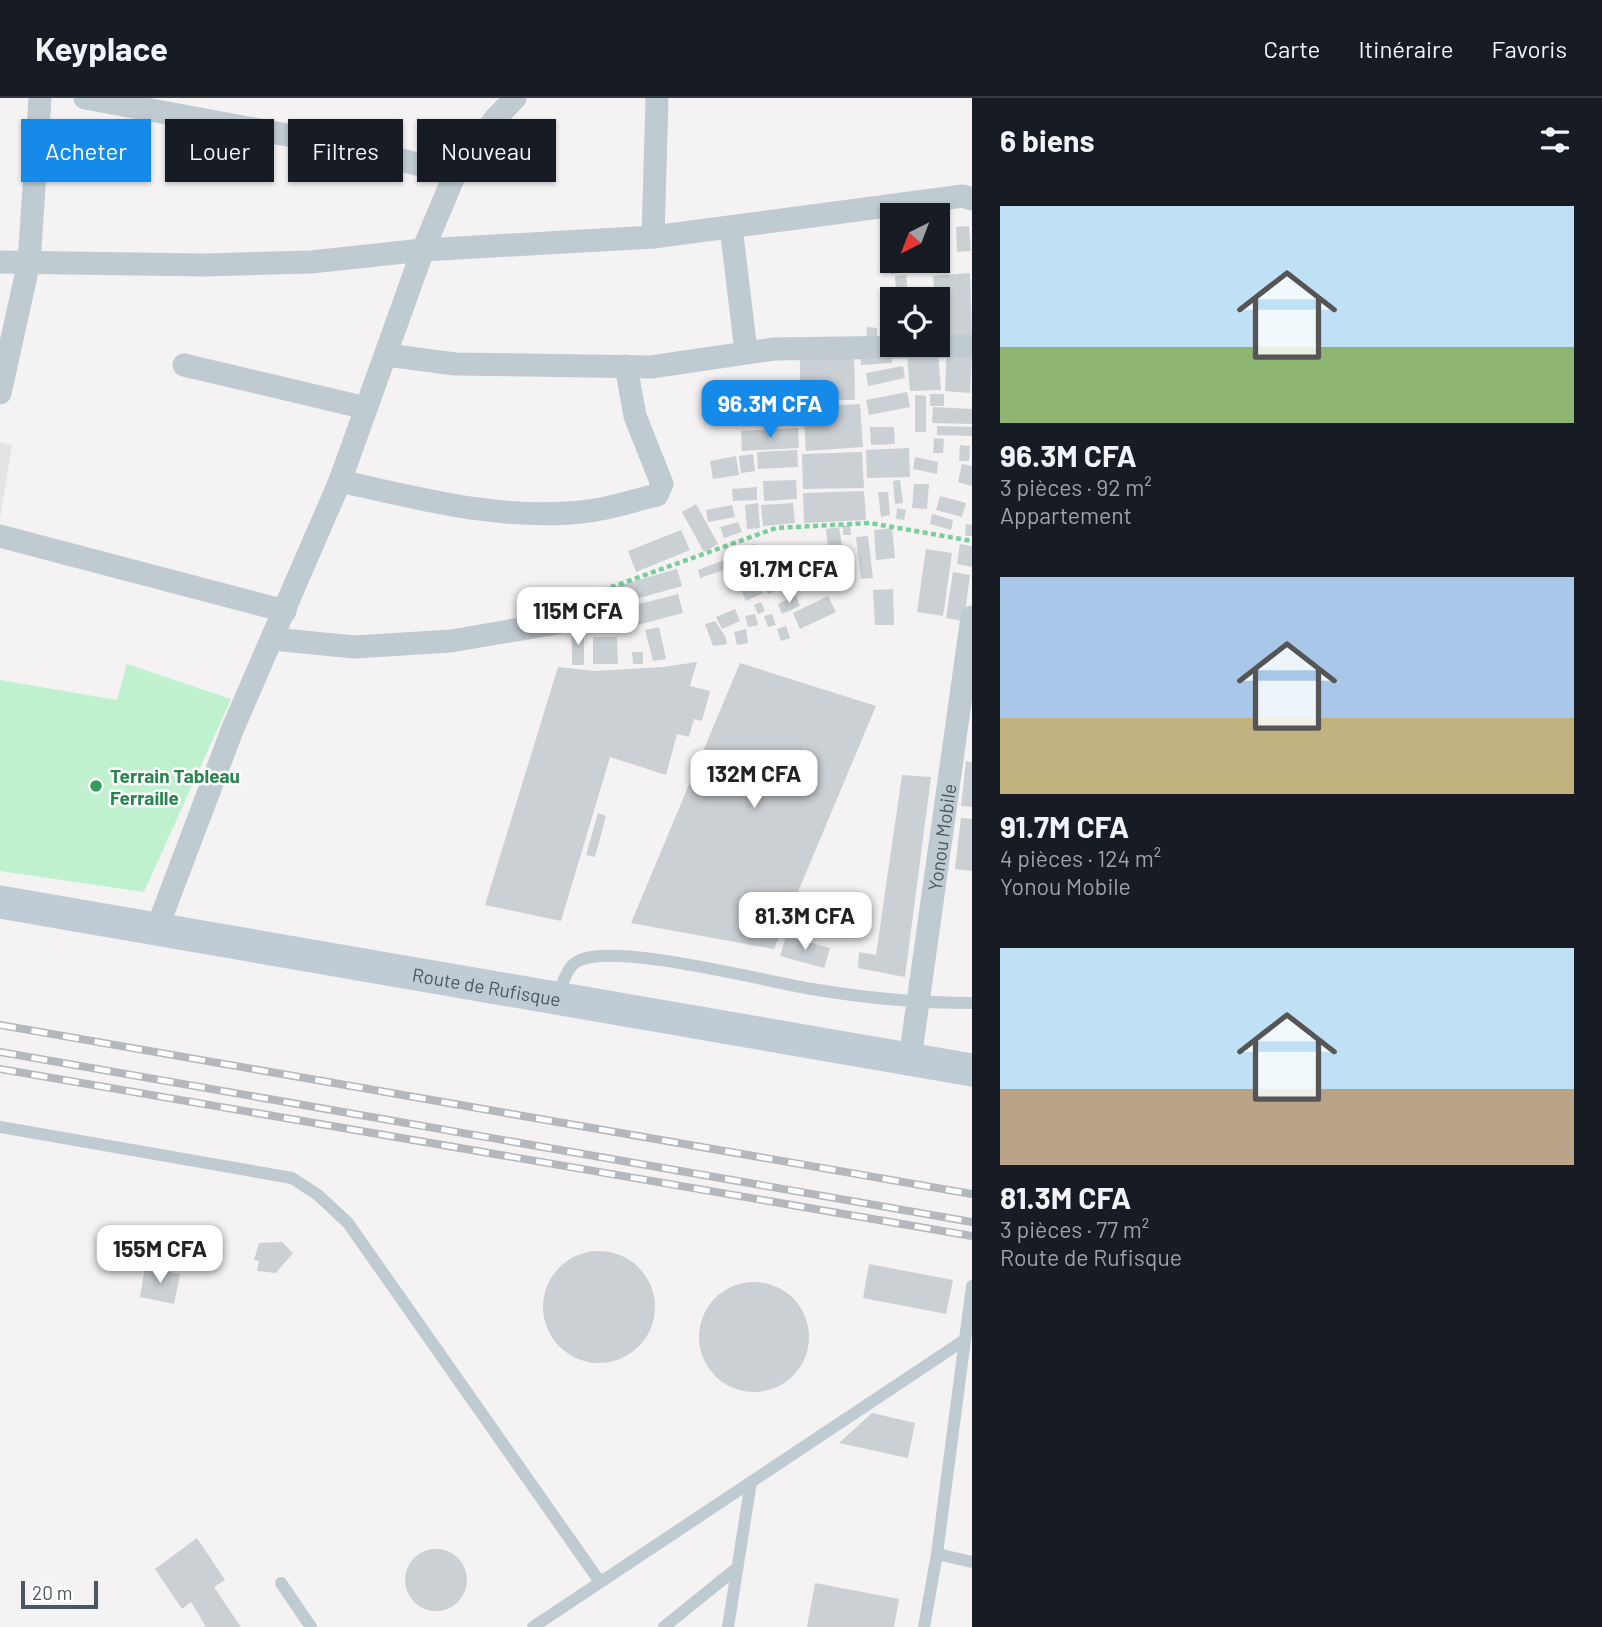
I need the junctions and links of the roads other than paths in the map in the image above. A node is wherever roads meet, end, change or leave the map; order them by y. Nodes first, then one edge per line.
1 (40, 98) edge
2 (85, 98) edge
3 (515, 98) edge
4 (657, 98) edge
5 (495, 119) edge
6 (417, 164) edge
7 (452, 182) edge
8 (972, 199) edge
9 (731, 227) junction
10 (653, 236) junction
11 (423, 250) junction
12 (0, 262) edge
13 (29, 262) junction
14 (972, 346) edge
15 (746, 351) junction
16 (387, 355) junction
17 (184, 365) dead end
18 (626, 366) junction
19 (0, 393) edge
20 (366, 408) junction
21 (340, 481) junction
22 (0, 536) edge
23 (285, 611) junction
24 (972, 617) edge
25 (580, 619) road end
26 (272, 639) junction
27 (0, 902) edge
28 (156, 931) junction
29 (557, 999) junction
30 (918, 1003) junction
31 (972, 1003) edge
32 (910, 1059) junction
33 (972, 1070) edge
34 (0, 1127) edge
35 (972, 1286) edge
36 (963, 1341) junction
37 (751, 1482) junction
38 (937, 1554) junction
39 (972, 1562) edge
40 (737, 1568) junction
41 (600, 1582) junction
42 (281, 1583) dead end
43 (311, 1627) edge
44 (533, 1627) edge
45 (664, 1627) edge
46 (728, 1627) edge
47 (924, 1627) edge

1 - 13 street
2 - 6 street
3 - 5 street
4 - 10 street
7 - 11 street
8 - 9 street
9 - 10 street
9 - 15 street
10 - 11 street
11 - 13 street
11 - 16 street
12 - 13 street
13 - 19 street
14 - 15 street
15 - 18 street
16 - 18 street
16 - 20 street
17 - 20 street
18 - 21 street
20 - 21 street
21 - 23 street
22 - 23 street
23 - 26 street
24 - 30 street, Yonou Mobile
25 - 26 street
26 - 28 street
27 - 28 main road, Route de Rufisque
28 - 29 main road, Route de Rufisque
29 - 30 lane
29 - 32 main road, Route de Rufisque
30 - 31 lane
30 - 32 street, Yonou Mobile
32 - 33 main road, Route de Rufisque
34 - 41 lane
35 - 36 lane
36 - 37 lane
36 - 38 lane
37 - 40 lane
37 - 41 lane
38 - 39 lane
38 - 47 lane
40 - 45 lane
40 - 46 lane
41 - 44 lane
42 - 43 lane

